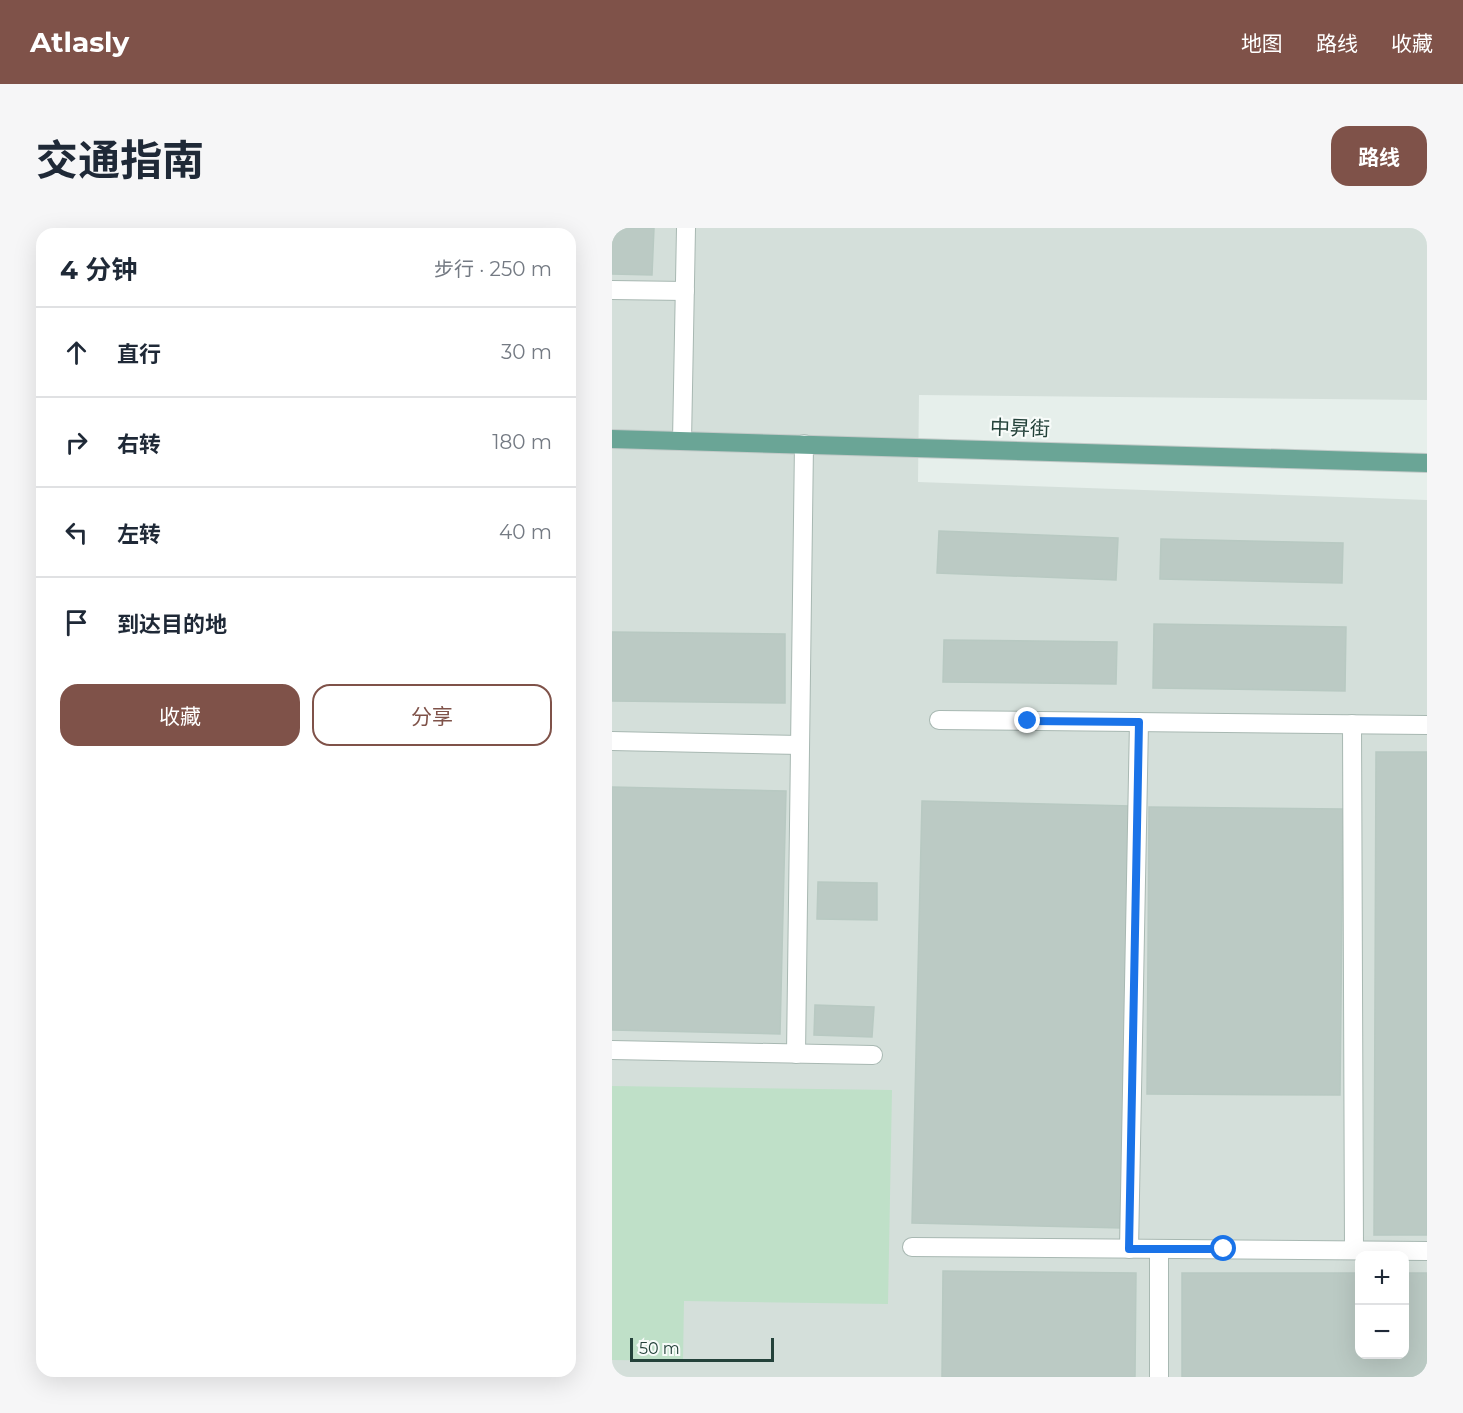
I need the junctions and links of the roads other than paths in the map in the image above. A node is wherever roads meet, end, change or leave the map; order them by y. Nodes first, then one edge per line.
1 (686, 228) edge
2 (612, 290) edge
3 (685, 291) junction
4 (612, 439) edge
5 (682, 441) junction
6 (804, 444) junction
7 (1427, 463) edge
8 (939, 720) dead end
9 (1139, 722) junction
10 (1352, 724) junction
11 (1427, 725) edge
12 (612, 741) edge
13 (800, 745) junction
14 (612, 1050) edge
15 (796, 1054) junction
16 (873, 1055) dead end
17 (912, 1247) dead end
18 (1129, 1249) junction
19 (1159, 1249) junction
20 (1354, 1250) junction
21 (1427, 1251) edge
22 (1159, 1377) edge

1 - 3 lane
2 - 3 lane
3 - 5 lane
4 - 5 main road, 中昇街
5 - 6 main road, 中昇街
6 - 7 main road, 中昇街
6 - 13 lane
8 - 9 lane
9 - 10 lane
9 - 18 lane
10 - 11 lane
10 - 20 lane
12 - 13 lane
13 - 15 lane
14 - 15 lane
15 - 16 lane
17 - 18 lane
18 - 19 lane
19 - 20 lane
19 - 22 lane
20 - 21 lane

